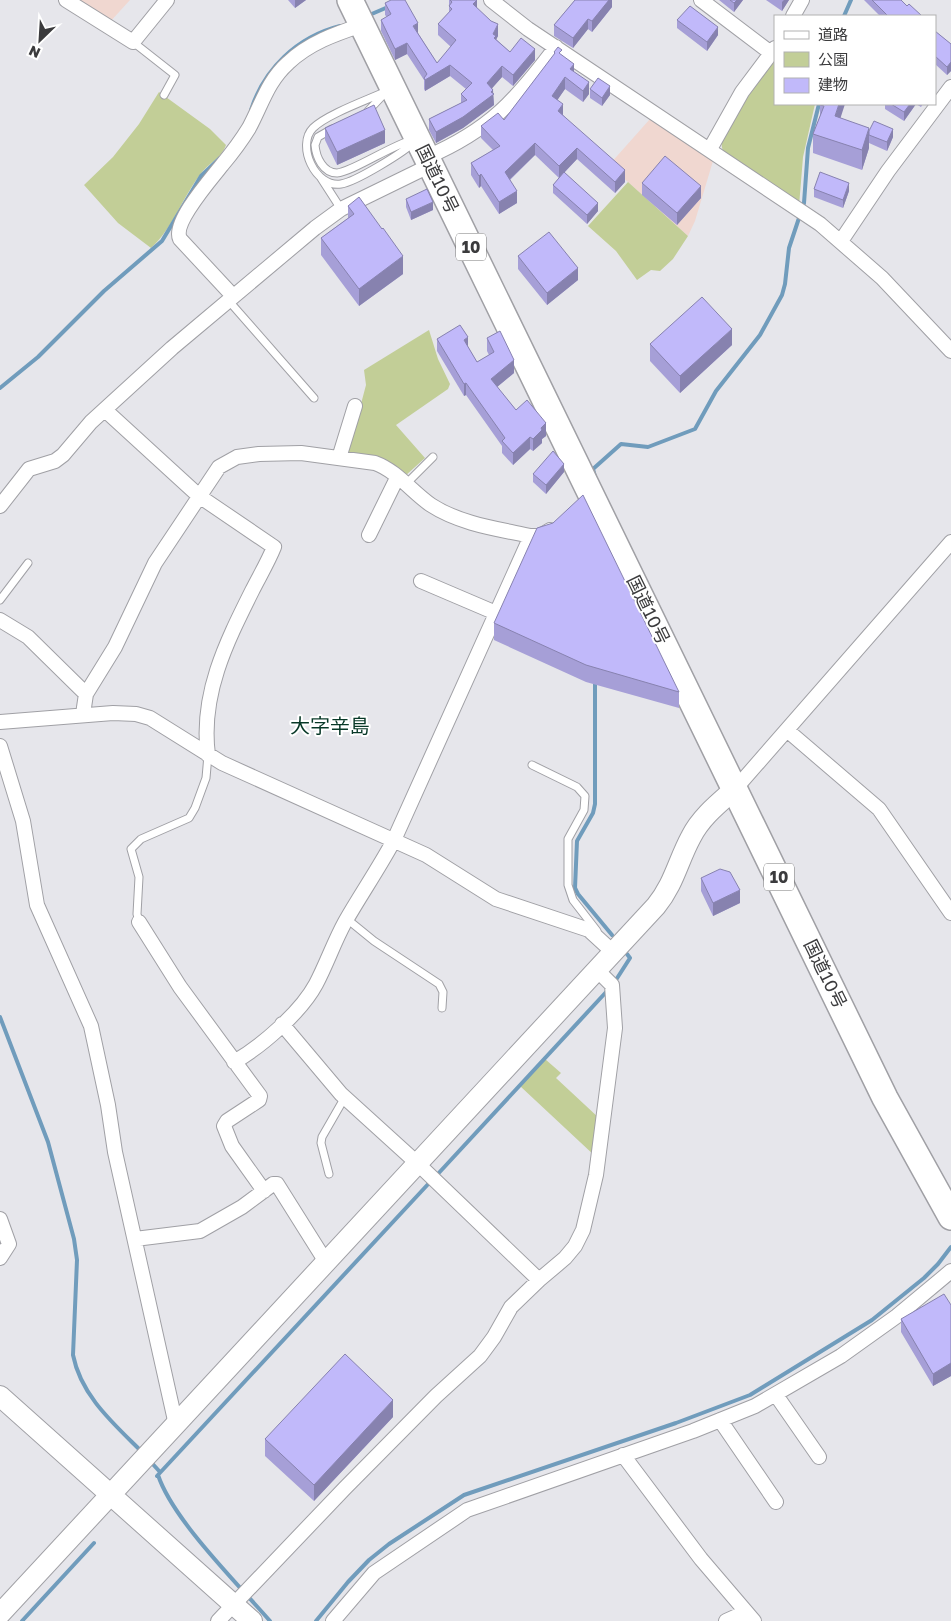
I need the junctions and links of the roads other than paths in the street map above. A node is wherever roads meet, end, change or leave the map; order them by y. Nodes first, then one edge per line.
1 (66, 0) edge
2 (167, 0) edge
3 (350, 0) edge
4 (492, 0) edge
5 (701, 0) edge
6 (802, 0) edge
7 (794, 15) edge
8 (362, 25) junction
9 (133, 42) junction
10 (556, 47) junction
11 (773, 50) edge
12 (389, 90) junction
13 (950, 91) edge
14 (164, 95) dead end
15 (361, 115) edge
16 (338, 126) edge
17 (710, 149) junction
18 (425, 153) junction
19 (317, 173) junction
20 (342, 209) junction
21 (841, 241) junction
22 (231, 298) junction
23 (951, 351) edge
24 (314, 398) dead end
25 (355, 406) dead end
26 (105, 410) junction
27 (432, 457) dead end
28 (339, 458) junction
29 (401, 481) junction
30 (199, 496) junction
31 (0, 506) edge
32 (561, 521) edge
33 (369, 535) dead end
34 (531, 536) junction
35 (951, 542) edge
36 (28, 563) dead end
37 (421, 581) dead end
38 (0, 600) edge
39 (496, 613) junction
40 (0, 620) edge
41 (86, 694) junction
42 (83, 714) junction
43 (0, 722) edge
44 (788, 731) junction
45 (0, 746) edge
46 (208, 755) junction
47 (532, 766) dead end
48 (736, 788) junction
49 (394, 840) junction
50 (951, 913) edge
51 (347, 919) junction
52 (138, 922) joint
53 (606, 945) junction
54 (596, 969) junction
55 (442, 1008) dead end
56 (282, 1024) junction
57 (234, 1062) junction
58 (345, 1098) junction
59 (417, 1163) junction
60 (329, 1174) dead end
61 (264, 1191) junction
62 (951, 1217) edge
63 (0, 1219) edge
64 (135, 1240) junction
65 (0, 1258) edge
66 (326, 1262) junction
67 (951, 1271) edge
68 (539, 1280) junction
69 (776, 1395) junction
70 (0, 1396) edge
71 (720, 1420) junction
72 (176, 1425) junction
73 (623, 1455) junction
74 (819, 1457) dead end
75 (109, 1495) junction
76 (776, 1502) dead end
77 (232, 1604) junction
78 (0, 1614) edge
79 (750, 1617) edge
80 (218, 1621) edge
81 (252, 1621) edge
82 (333, 1621) edge
83 (726, 1621) edge

1 - 9 street
2 - 9 street
3 - 8 highway, 国道10号 / 10
4 - 10 street
5 - 11 street
6 - 7 street
8 - 12 highway, 国道10号 / 10
8 - 22 street
9 - 14 lane
10 - 17 street
10 - 18 street
11 - 17 street
12 - 15 lane
12 - 18 highway, 国道10号 / 10
12 - 19 lane
13 - 21 street
16 - 18 lane
17 - 21 street
18 - 19 lane
18 - 20 street
18 - 48 highway, 国道10号 / 10
19 - 20 lane
20 - 22 street
21 - 23 street
22 - 24 lane
22 - 26 street
25 - 28 street
26 - 30 street
26 - 31 street
27 - 29 lane
28 - 29 street
28 - 30 street
29 - 33 street
29 - 34 street
30 - 41 street
30 - 46 street
32 - 34 street
34 - 39 street
35 - 44 street
36 - 38 lane
37 - 39 street
39 - 49 street
40 - 41 street
41 - 42 street
42 - 43 street
42 - 46 street
44 - 48 street
44 - 50 street
45 - 64 street
46 - 49 street
46 - 52 lane
47 - 53 lane
48 - 53 street
48 - 62 highway, 国道10号 / 10
49 - 51 street
49 - 53 street
51 - 55 lane
51 - 56 street
52 - 57 street
53 - 54 street
54 - 59 street
54 - 68 street
56 - 57 street
56 - 58 street
57 - 61 street
58 - 59 street
58 - 60 lane
59 - 66 street
59 - 68 street
61 - 64 street
61 - 66 street
63 - 65 street
64 - 72 street
66 - 72 street
67 - 69 street
68 - 77 street
69 - 71 street
69 - 74 street
70 - 75 street
71 - 73 street
71 - 76 street
72 - 75 street
73 - 79 street
73 - 82 street
75 - 77 street
75 - 78 street
77 - 80 street
77 - 81 street
79 - 83 street

